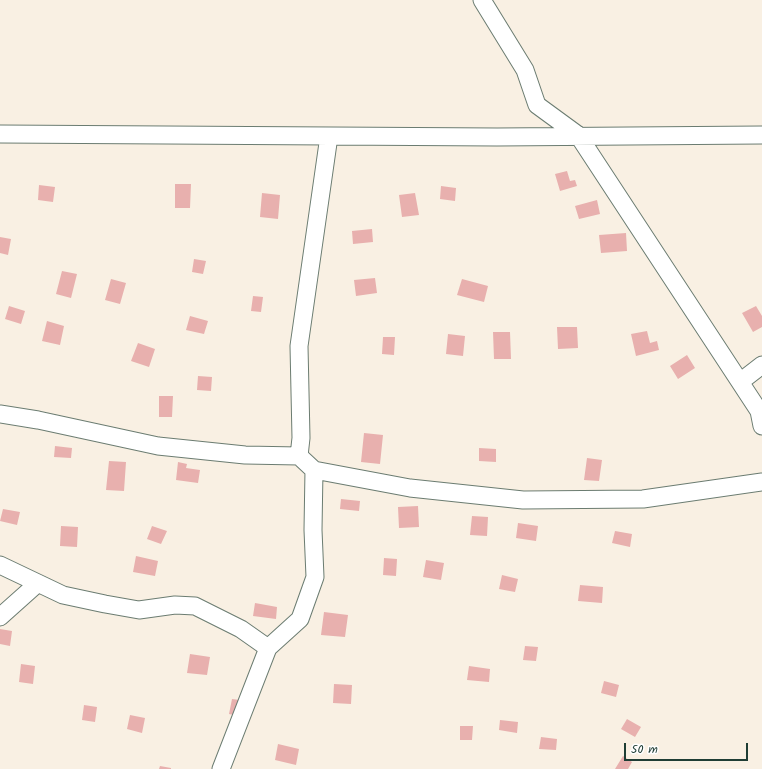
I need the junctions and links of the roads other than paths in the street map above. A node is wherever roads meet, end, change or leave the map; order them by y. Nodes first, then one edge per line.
1 (482, 0) edge
2 (0, 134) edge
3 (578, 135) junction
4 (762, 135) edge
5 (329, 136) junction
6 (762, 365) edge
7 (740, 382) junction
8 (0, 414) edge
9 (762, 426) edge
10 (299, 456) junction
11 (314, 470) junction
12 (762, 482) edge
13 (0, 565) edge
14 (38, 583) junction
15 (0, 617) edge
16 (268, 648) junction
17 (221, 769) edge

1 - 3 street
2 - 5 street
3 - 4 street
3 - 5 street
3 - 7 street
5 - 10 street
6 - 7 street
7 - 9 street
8 - 10 street
10 - 11 street
11 - 12 street
11 - 16 street
13 - 14 street
14 - 15 street
14 - 16 street
16 - 17 street

